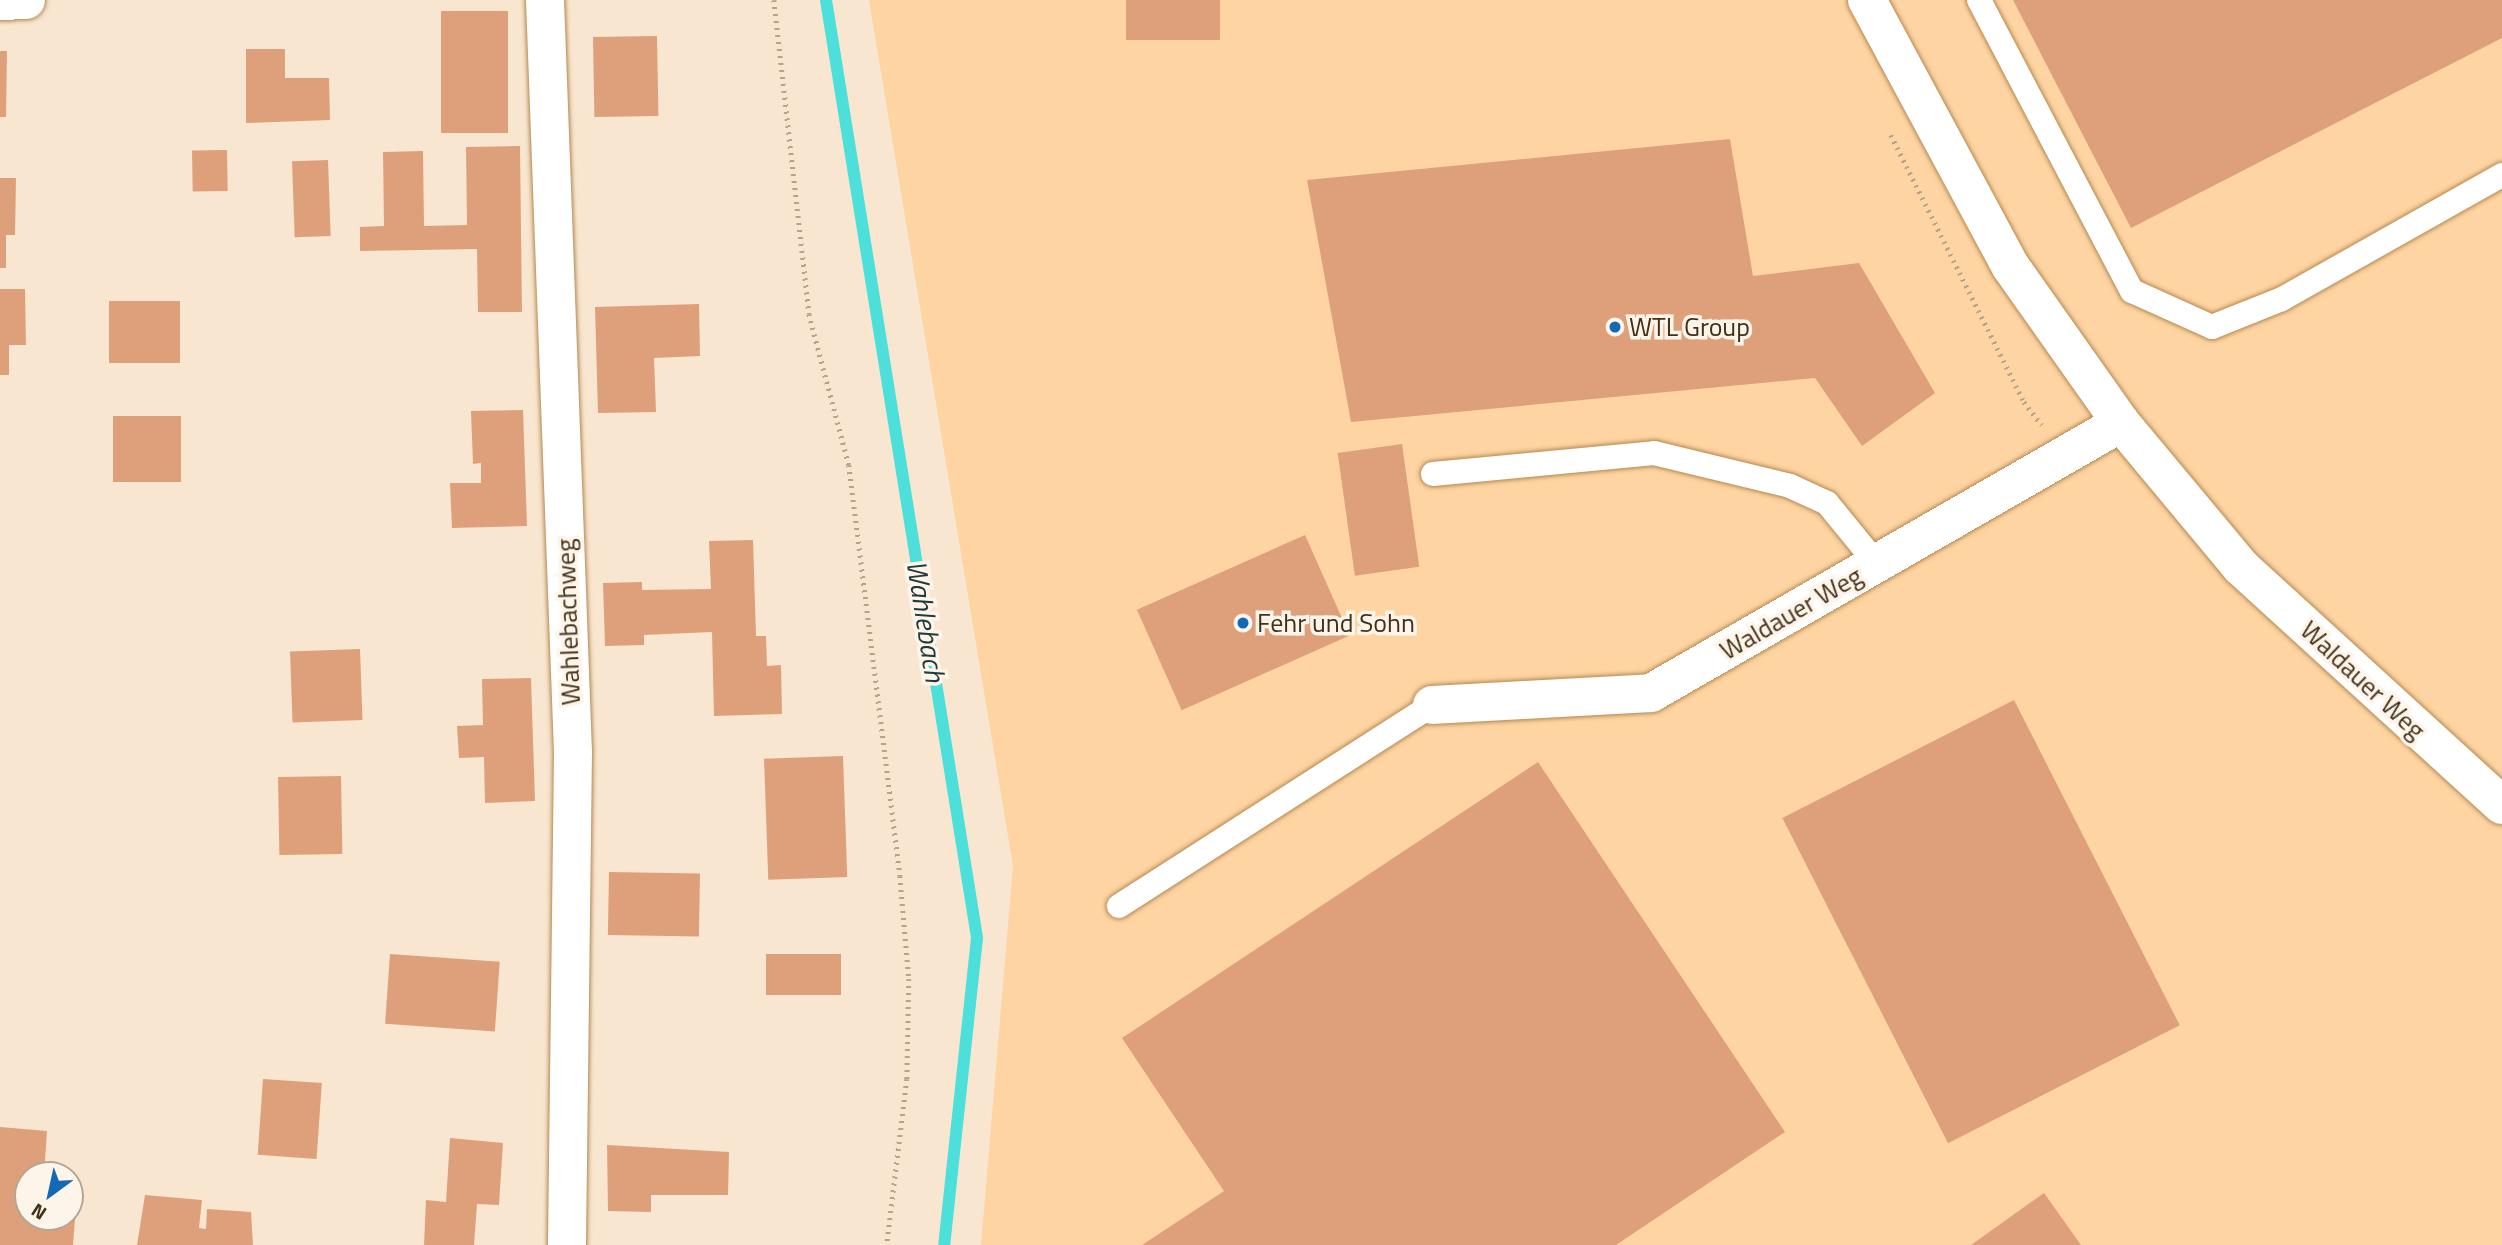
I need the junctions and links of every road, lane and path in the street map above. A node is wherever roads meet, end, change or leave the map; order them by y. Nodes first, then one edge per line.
1 (26, 0) edge
2 (545, 0) edge
3 (774, 0) edge
4 (1867, 0) edge
5 (1979, 0) edge
6 (0, 1) edge
7 (1886, 127) dead end
8 (2502, 175) edge
9 (2121, 423) junction
10 (2066, 456) junction
11 (1433, 474) dead end
12 (1877, 564) junction
13 (1432, 705) joint
14 (2502, 805) edge
15 (1119, 906) dead end
16 (567, 1245) edge
17 (887, 1245) edge

1 - 6 street
2 - 16 street, Wahlebachweg
3 - 17 path
4 - 9 street, Waldauer Weg
5 - 8 lane
7 - 10 path
9 - 10 street, Waldauer Weg
9 - 14 street, Waldauer Weg
10 - 12 street, Waldauer Weg
11 - 12 lane
12 - 13 street, Waldauer Weg
13 - 15 lane

